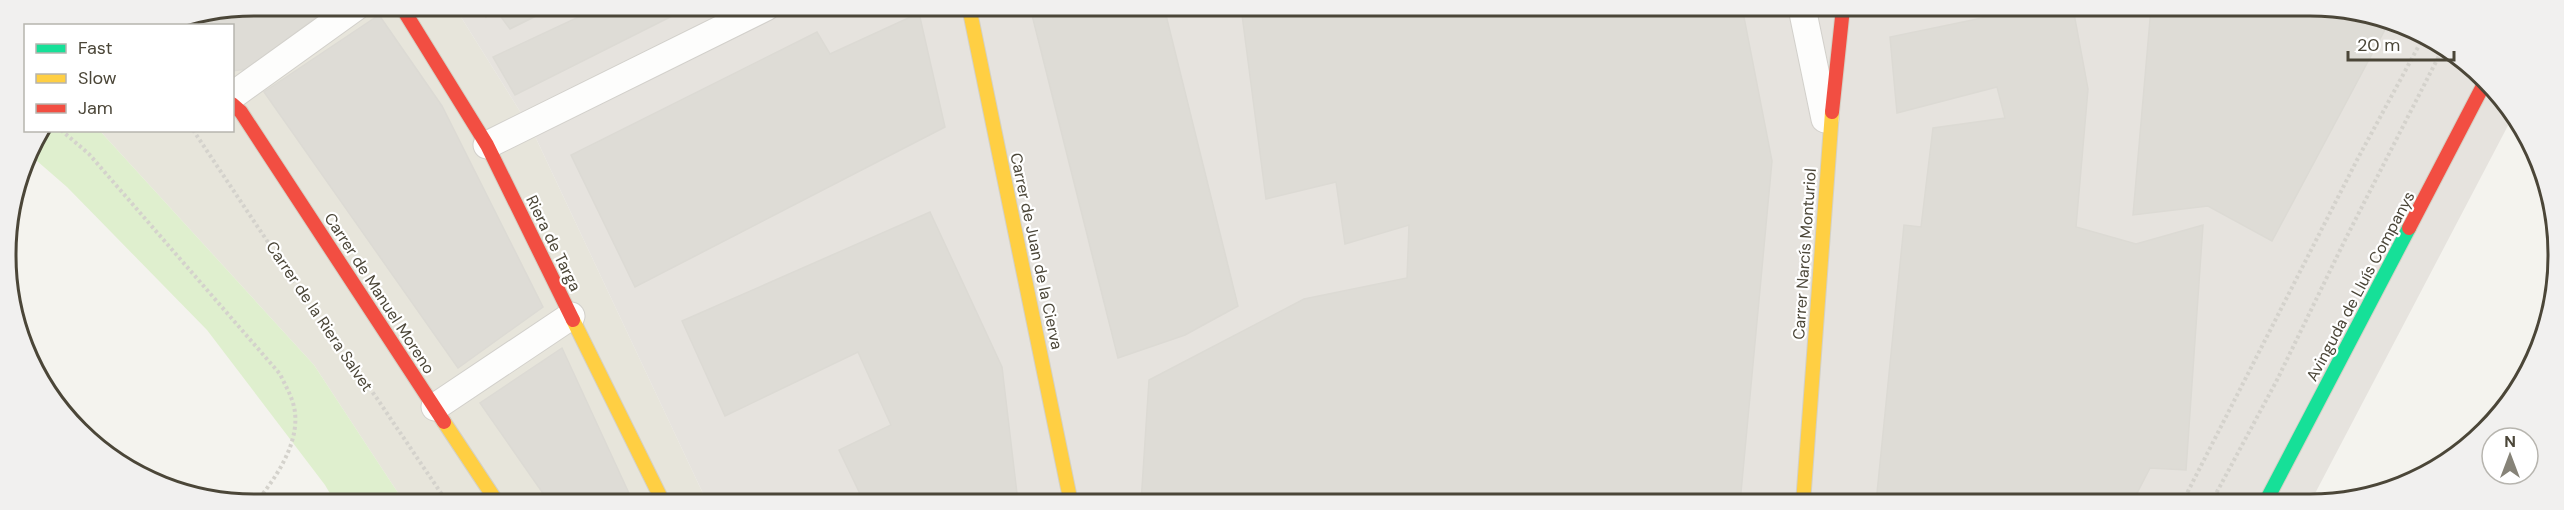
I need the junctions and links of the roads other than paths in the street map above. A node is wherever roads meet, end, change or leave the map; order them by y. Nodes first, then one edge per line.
1 (343, 16) edge
2 (407, 16) edge
3 (746, 16) edge
4 (971, 16) edge
5 (1804, 16) edge
6 (1843, 16) edge
7 (2481, 90) edge
8 (234, 95) edge
9 (234, 106) edge
10 (1829, 135) junction
11 (487, 145) junction
12 (571, 316) junction
13 (435, 407) junction
14 (492, 494) edge
15 (659, 494) edge
16 (1069, 494) edge
17 (1804, 494) edge
18 (2270, 494) edge

1 - 8 street
2 - 11 street, Riera de Targa
3 - 11 street
4 - 16 street, Carrer de Juan de la Cierva
5 - 10 street
6 - 10 street, Carrer Narcís Monturiol
7 - 18 street, Avinguda de Lluís Companys
9 - 13 street, Carrer de Manuel Moreno
10 - 17 street, Carrer Narcís Monturiol
11 - 12 street, Riera de Targa
12 - 13 street
12 - 15 street, Riera de Targa
13 - 14 street, Carrer de Manuel Moreno

